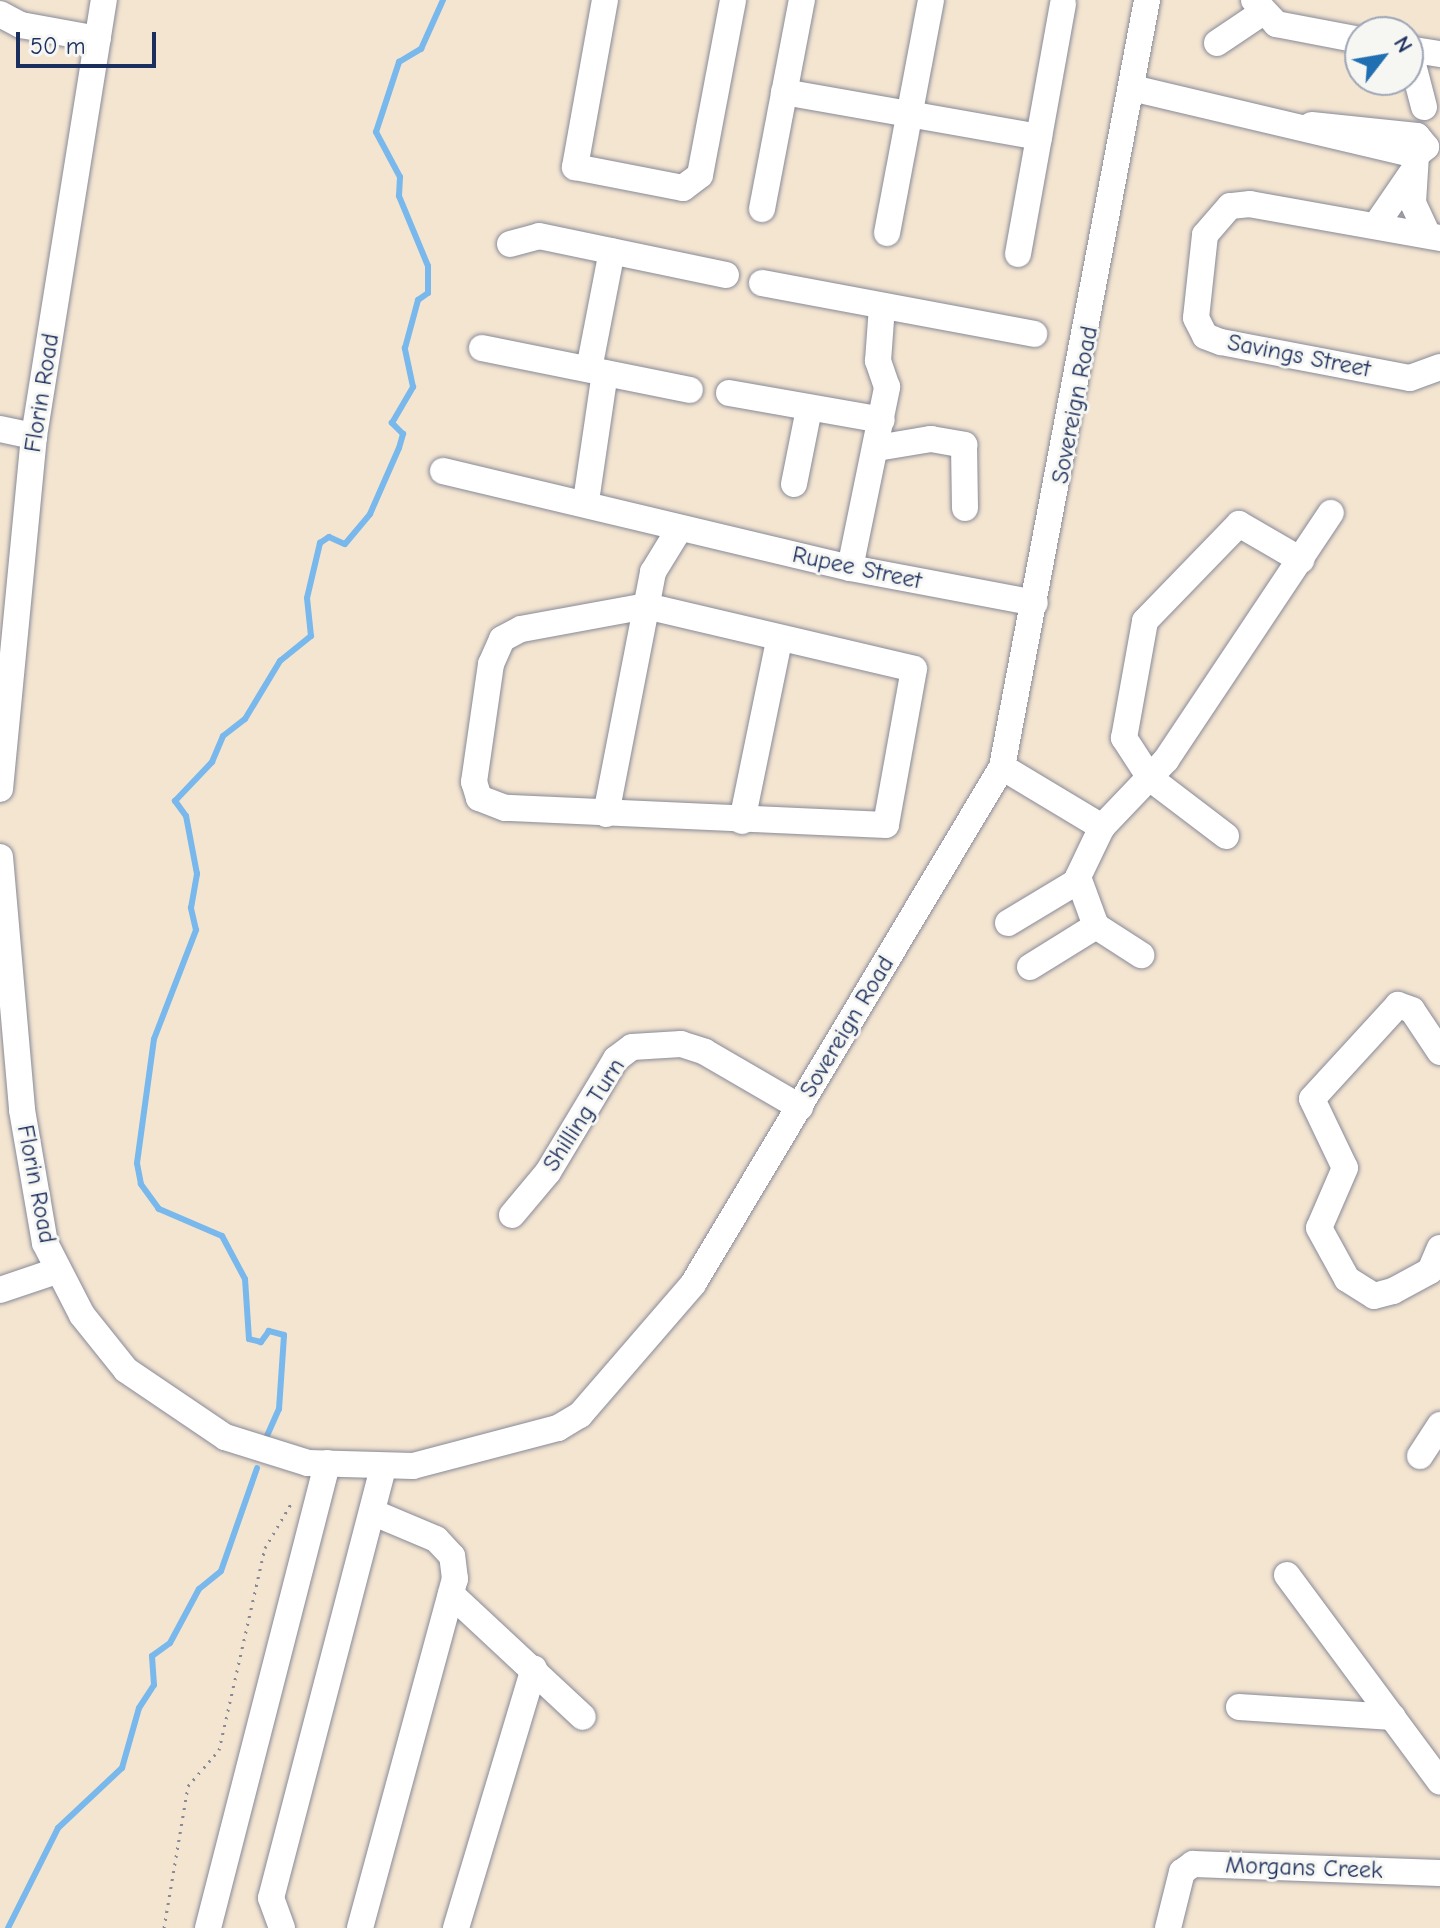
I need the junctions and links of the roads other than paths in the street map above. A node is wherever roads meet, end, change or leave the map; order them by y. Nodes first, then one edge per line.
1 (104, 0) edge
2 (605, 0) edge
3 (733, 0) edge
4 (802, 0) edge
5 (931, 0) edge
6 (1147, 0) edge
7 (1063, 4) dead end
8 (1257, 7) edge
9 (0, 14) edge
10 (1344, 37) edge
11 (98, 39) junction
12 (1217, 43) dead end
13 (1440, 81) edge
14 (1132, 88) junction
15 (784, 92) junction
16 (1421, 96) edge
17 (1424, 107) junction
18 (909, 114) junction
19 (1039, 137) junction
20 (1415, 155) junction
21 (762, 209) dead end
22 (1376, 225) junction
23 (887, 233) dead end
24 (1434, 237) edge
25 (510, 244) dead end
26 (612, 251) junction
27 (1018, 254) dead end
28 (726, 275) dead end
29 (762, 283) dead end
30 (882, 306) junction
31 (1034, 334) dead end
32 (482, 348) dead end
33 (1440, 367) edge
34 (597, 371) junction
35 (690, 390) dead end
36 (729, 393) dead end
37 (809, 409) junction
38 (882, 420) junction
39 (0, 429) edge
40 (34, 436) junction
41 (877, 448) junction
42 (443, 471) dead end
43 (794, 484) dead end
44 (586, 501) junction
45 (965, 508) dead end
46 (1331, 513) dead end
47 (680, 528) junction
48 (1301, 560) junction
49 (850, 568) junction
50 (1035, 603) junction
51 (646, 606) junction
52 (779, 640) junction
53 (1002, 767) junction
54 (1150, 778) junction
55 (0, 789) edge
56 (606, 814) junction
57 (742, 821) junction
58 (1102, 827) junction
59 (1226, 836) dead end
60 (0, 857) edge
61 (1078, 881) junction
62 (1008, 923) dead end
63 (1096, 926) junction
64 (1141, 955) dead end
65 (1030, 967) dead end
66 (1440, 1052) edge
67 (800, 1107) junction
68 (512, 1215) dead end
69 (1438, 1261) edge
70 (56, 1271) junction
71 (0, 1290) edge
72 (1440, 1425) edge
73 (1420, 1456) dead end
74 (318, 1463) junction
75 (383, 1467) junction
76 (372, 1512) junction
77 (1287, 1575) dead end
78 (451, 1594) junction
79 (534, 1668) junction
80 (1239, 1707) dead end
81 (583, 1717) dead end
82 (1393, 1717) junction
83 (1440, 1782) edge
84 (1440, 1873) edge
85 (208, 1928) edge
86 (282, 1928) edge
87 (360, 1928) edge
88 (456, 1928) edge
89 (1168, 1928) edge

1 - 11 street, Florin Road
2 - 3 street
4 - 15 street
5 - 18 street
6 - 14 street, Sovereign Road
7 - 19 street
8 - 10 street
8 - 12 street
9 - 11 street
11 - 40 street, Florin Road
13 - 17 street
14 - 20 street
14 - 50 street, Sovereign Road
15 - 18 street
15 - 21 street
16 - 17 street
17 - 20 street
18 - 19 street
18 - 23 street
19 - 27 street
20 - 22 street
20 - 24 street, Savings Street
22 - 24 street, Savings Street
22 - 33 street, Savings Street
25 - 26 street
26 - 28 street
26 - 34 street
29 - 30 street
30 - 31 street
30 - 38 street
32 - 34 street
34 - 35 street
34 - 44 street
36 - 37 street
37 - 38 street
37 - 43 street
38 - 41 street
39 - 40 street
40 - 55 street, Florin Road
41 - 45 street
41 - 49 street
42 - 44 street, Rupee Street
44 - 47 street, Rupee Street
46 - 48 street
47 - 49 street, Rupee Street
47 - 51 street
48 - 54 street
48 - 54 street
49 - 50 street, Rupee Street
50 - 53 street, Sovereign Road
51 - 52 street
51 - 56 street
51 - 56 street
52 - 57 street
52 - 57 street
53 - 58 street
53 - 67 street, Sovereign Road
54 - 58 street
54 - 59 street
56 - 57 street
58 - 61 street
60 - 70 street, Florin Road
61 - 62 street
61 - 63 street
63 - 64 street
63 - 65 street
66 - 69 street
67 - 68 street, Shilling Turn
67 - 75 street, Sovereign Road
70 - 71 street
70 - 74 street, Sovereign Road
72 - 73 street
74 - 75 street, Sovereign Road
74 - 85 street
75 - 76 street
76 - 78 street
76 - 86 street
77 - 82 street
78 - 79 street
78 - 87 street
79 - 81 street
79 - 88 street
80 - 82 street
82 - 83 street
84 - 89 street, Morgans Creek

